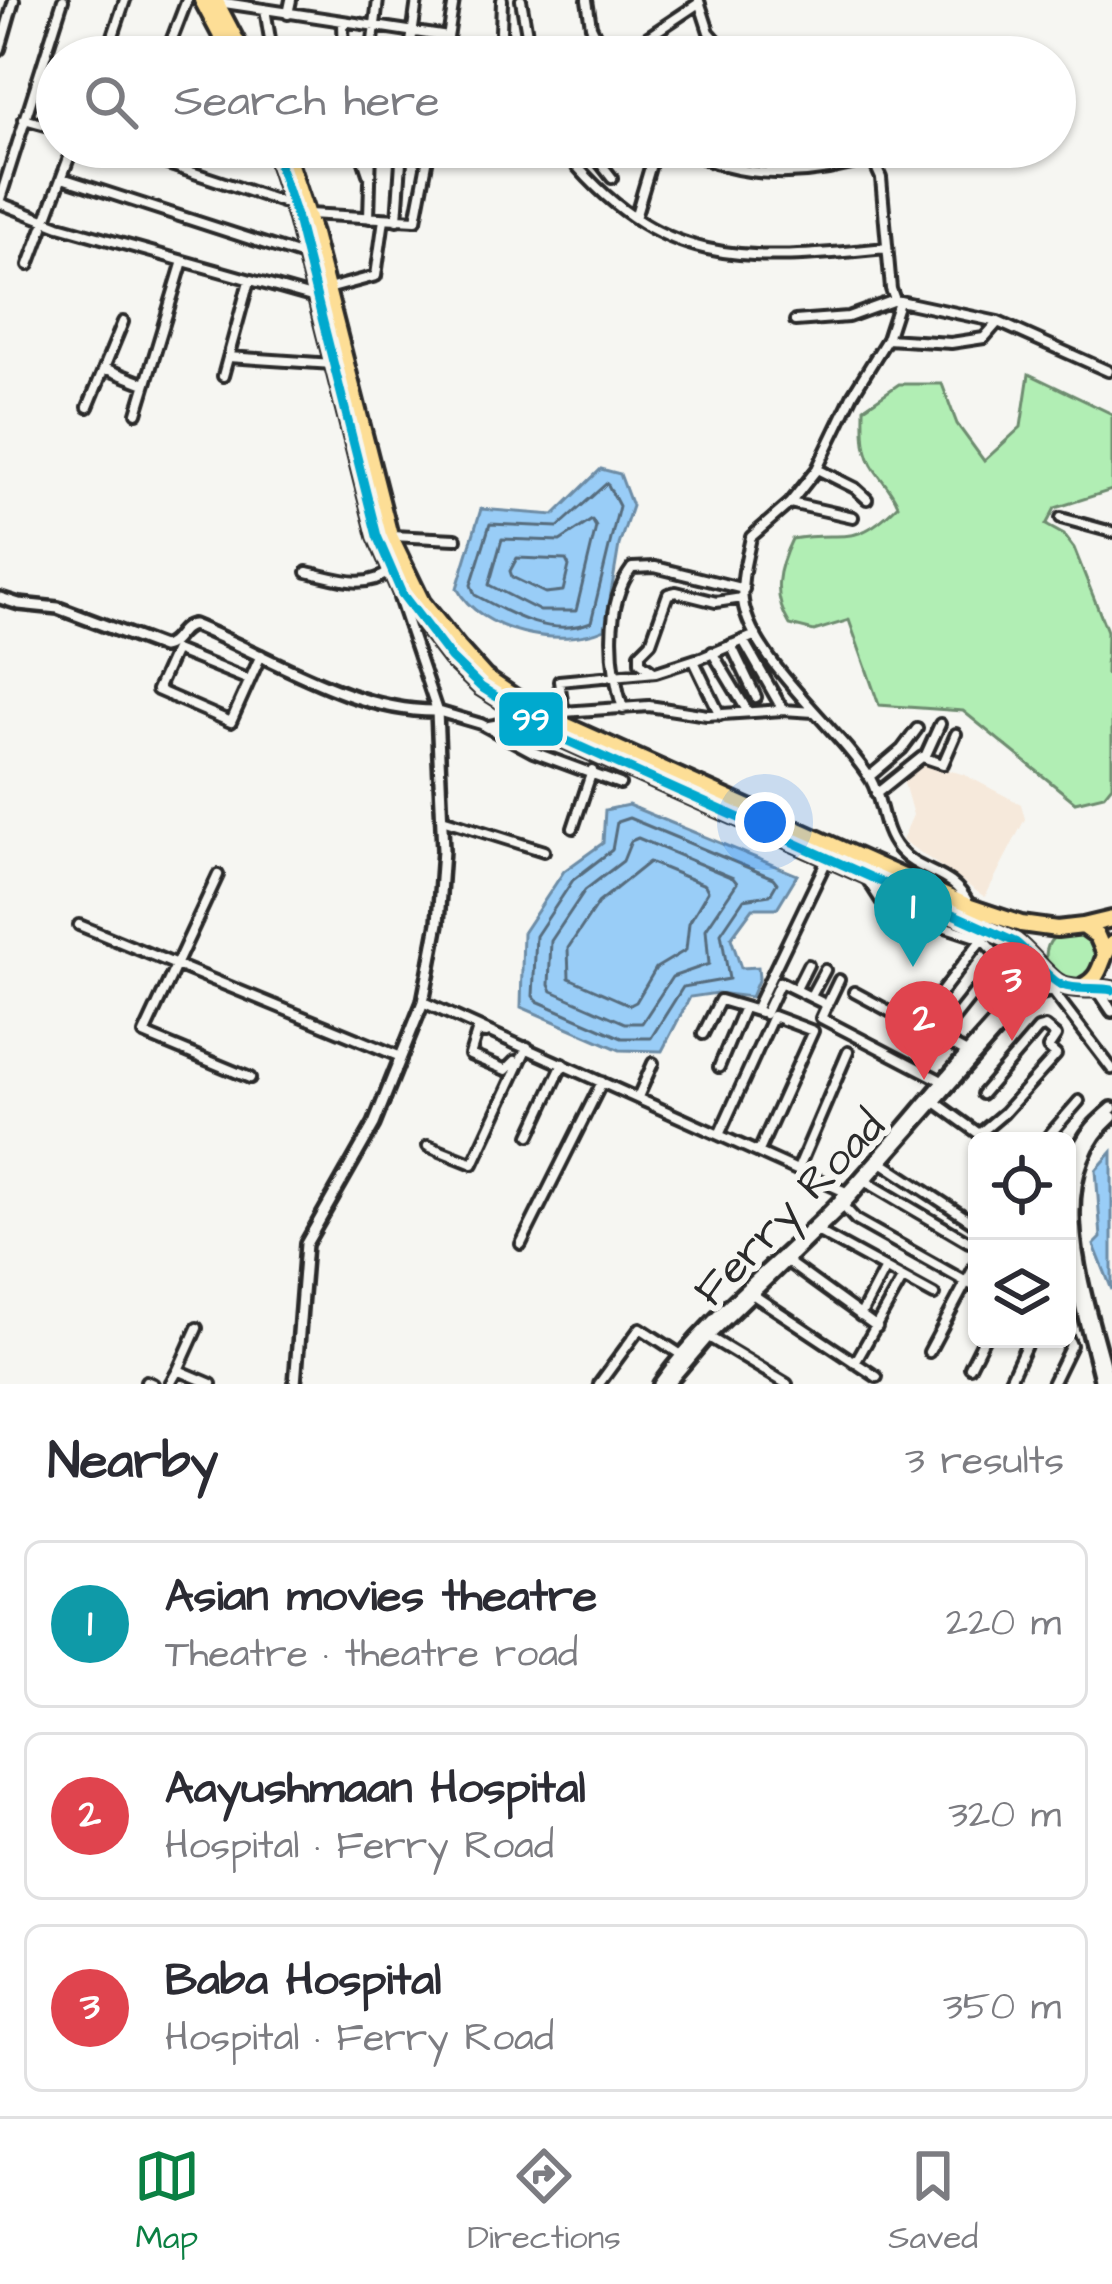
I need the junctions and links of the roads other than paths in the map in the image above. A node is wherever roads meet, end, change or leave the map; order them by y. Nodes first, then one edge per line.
1 (14, 0) edge
2 (63, 0) edge
3 (125, 0) edge
4 (187, 0) edge
5 (291, 0) edge
6 (378, 0) edge
7 (417, 0) edge
8 (454, 0) edge
9 (502, 0) edge
10 (521, 0) edge
11 (587, 0) edge
12 (211, 1) edge
13 (699, 1) edge
14 (245, 3) edge
15 (265, 9) junction
16 (5, 14) edge
17 (288, 14) junction
18 (344, 23) junction
19 (375, 28) junction
20 (412, 33) junction
21 (52, 36) edge
22 (113, 36) edge
23 (173, 36) edge
24 (224, 36) edge
25 (232, 36) edge
26 (270, 36) edge
27 (344, 36) edge
28 (374, 36) edge
29 (412, 36) edge
30 (439, 36) edge
31 (448, 36) edge
32 (502, 36) edge
33 (527, 36) edge
34 (597, 36) edge
35 (648, 36) edge
36 (713, 36) edge
37 (0, 49) edge
38 (36, 85) edge
39 (25, 119) junction
40 (36, 122) edge
41 (66, 168) edge
42 (177, 168) edge
43 (282, 168) edge
44 (289, 168) edge
45 (366, 168) edge
46 (370, 168) edge
47 (401, 168) edge
48 (426, 168) edge
49 (580, 168) edge
50 (604, 168) edge
51 (650, 168) edge
52 (738, 168) edge
53 (830, 168) edge
54 (876, 168) edge
55 (62, 178) junction
56 (612, 178) dead end
57 (370, 182) junction
58 (0, 201) edge
59 (300, 210) junction
60 (369, 218) junction
61 (635, 218) junction
62 (384, 219) junction
63 (398, 220) junction
64 (46, 221) junction
65 (887, 248) junction
66 (307, 258) junction
67 (183, 261) junction
68 (29, 266) dead end
69 (248, 281) junction
70 (321, 294) junction
71 (897, 301) junction
72 (795, 321) dead end
73 (123, 322) dead end
74 (998, 322) junction
75 (887, 339) junction
76 (228, 357) junction
77 (333, 364) junction
78 (104, 368) junction
79 (1111, 370) edge
80 (224, 376) dead end
81 (146, 385) junction
82 (88, 407) dead end
83 (136, 413) dead end
84 (817, 470) junction
85 (867, 499) dead end
86 (790, 503) junction
87 (853, 517) dead end
88 (1061, 518) dead end
89 (1112, 531) edge
90 (390, 536) junction
91 (456, 538) dead end
92 (391, 571) junction
93 (307, 572) dead end
94 (402, 593) junction
95 (743, 594) junction
96 (0, 598) edge
97 (756, 635) junction
98 (743, 640) junction
99 (731, 645) junction
100 (712, 652) junction
101 (261, 655) junction
102 (696, 659) junction
103 (656, 673) junction
104 (615, 677) junction
105 (249, 680) junction
106 (756, 697) dead end
107 (508, 707) junction
108 (623, 709) junction
109 (784, 710) junction
110 (437, 711) junction
111 (538, 712) junction
112 (748, 712) junction
113 (816, 712) junction
114 (564, 714) junction
115 (720, 716) junction
116 (482, 724) junction
117 (940, 724) dead end
118 (917, 729) dead end
119 (956, 734) dead end
120 (925, 757) junction
121 (592, 771) junction
122 (868, 777) junction
123 (620, 784) dead end
124 (876, 794) junction
125 (442, 819) junction
126 (573, 828) dead end
127 (544, 851) dead end
128 (828, 858) junction
129 (218, 875) dead end
130 (865, 875) junction
131 (873, 890) junction
132 (968, 913) junction
133 (1112, 920) edge
134 (79, 925) dead end
135 (1083, 926) junction
136 (982, 939) junction
137 (1046, 951) junction
138 (1108, 953) edge
139 (1001, 959) junction
140 (177, 964) junction
141 (808, 965) dead end
142 (825, 970) dead end
143 (839, 980) dead end
144 (1027, 988) junction
145 (1058, 988) junction
146 (796, 989) junction
147 (854, 992) dead end
148 (812, 996) junction
149 (1104, 997) edge
150 (423, 1002) junction
151 (827, 1005) junction
152 (744, 1007) junction
153 (930, 1007) dead end
154 (764, 1014) junction
155 (1004, 1017) junction
156 (951, 1022) dead end
157 (490, 1032) junction
158 (703, 1034) dead end
159 (520, 1050) junction
160 (757, 1051) junction
161 (848, 1052) dead end
162 (967, 1053) junction
163 (768, 1055) dead end
164 (401, 1057) junction
165 (653, 1063) dead end
166 (563, 1064) junction
167 (719, 1067) dead end
168 (1112, 1069) edge
169 (250, 1078) dead end
170 (602, 1082) junction
171 (946, 1083) junction
172 (982, 1094) dead end
173 (638, 1097) junction
174 (1079, 1101) dead end
175 (935, 1102) junction
176 (1112, 1112) edge
177 (976, 1132) edge
178 (981, 1132) edge
179 (1052, 1132) edge
180 (530, 1135) dead end
181 (719, 1135) junction
182 (428, 1146) dead end
183 (759, 1151) junction
184 (881, 1159) junction
185 (798, 1169) junction
186 (865, 1181) junction
187 (849, 1194) junction
188 (843, 1206) junction
189 (968, 1220) edge
190 (818, 1231) junction
191 (968, 1240) edge
192 (521, 1244) dead end
193 (785, 1261) junction
194 (885, 1268) junction
195 (968, 1277) edge
196 (903, 1278) junction
197 (965, 1282) junction
198 (968, 1284) edge
199 (752, 1294) junction
200 (934, 1295) dead end
201 (860, 1316) junction
202 (877, 1327) junction
203 (197, 1328) dead end
204 (705, 1334) junction
205 (980, 1348) edge
206 (1026, 1348) edge
207 (1070, 1348) edge
208 (929, 1352) dead end
209 (680, 1354) junction
210 (855, 1363) junction
211 (970, 1367) dead end
212 (178, 1370) junction
213 (877, 1376) dead end
214 (191, 1380) edge
215 (170, 1384) edge
216 (211, 1384) edge
217 (295, 1384) edge
218 (599, 1384) edge
219 (664, 1384) edge
220 (787, 1384) edge
221 (1008, 1384) edge
222 (1052, 1384) edge
223 (1105, 1384) edge

1 - 16 street
2 - 21 street
3 - 22 street
4 - 23 street
5 - 17 street
6 - 19 street
7 - 20 street
8 - 31 street
9 - 32 street
10 - 33 street
11 - 34 street
12 - 14 street
12 - 24 highway
12 - 25 highway
13 - 35 street
13 - 36 street
14 - 15 street
15 - 17 street
15 - 26 street
16 - 37 street
17 - 18 street
18 - 19 street
18 - 27 street
19 - 20 street
19 - 28 street
20 - 29 street
20 - 30 street
38 - 39 street
39 - 40 street
39 - 58 street
41 - 55 street
42 - 59 street
43 - 59 highway
44 - 59 highway
45 - 57 street
46 - 57 street
47 - 63 street
48 - 63 street
49 - 61 street
50 - 56 street
51 - 61 street
52 - 53 street
54 - 65 street
55 - 64 street
55 - 66 street
57 - 60 street
58 - 64 street
59 - 60 street
59 - 66 highway
59 - 70 highway
60 - 62 street
61 - 65 street
62 - 63 street
62 - 70 street
64 - 67 street
64 - 68 street
65 - 71 street
66 - 70 highway
67 - 69 street
67 - 81 street
69 - 70 street
69 - 76 street
70 - 77 highway
70 - 90 highway
71 - 72 street
71 - 74 street
71 - 75 street
73 - 78 street
74 - 75 street
74 - 79 street
75 - 84 street
76 - 77 street
76 - 80 street
77 - 92 highway
78 - 81 street
78 - 82 street
81 - 83 street
84 - 85 street
84 - 86 street
86 - 87 street
86 - 95 street
88 - 89 street
90 - 91 street
90 - 111 highway
92 - 93 street
92 - 94 highway
94 - 107 highway
94 - 110 street
95 - 97 street
95 - 103 street
95 - 104 street
96 - 101 street
97 - 98 street
97 - 113 street
98 - 99 street
98 - 109 street
99 - 100 street
99 - 106 street
100 - 102 street
100 - 112 street
101 - 105 street
101 - 110 street
102 - 103 street
102 - 115 street
103 - 104 street
104 - 108 street
104 - 114 street
105 - 105 street
107 - 116 street
107 - 128 highway
108 - 114 street
108 - 115 street
109 - 112 street
109 - 113 street
110 - 116 street
110 - 125 street
111 - 114 street
111 - 132 highway
112 - 115 street
113 - 122 street
116 - 121 street
117 - 120 street
118 - 122 street
119 - 120 street
120 - 124 street
121 - 123 street
121 - 126 street
122 - 124 street
124 - 132 street
125 - 127 street
125 - 150 street
128 - 130 highway
128 - 154 street
129 - 140 street
130 - 131 street
130 - 132 highway
131 - 132 street
131 - 136 street
132 - 137 highway
132 - 137 highway
133 - 135 highway
134 - 140 street
135 - 137 highway
135 - 138 highway
136 - 139 street
136 - 153 street
137 - 144 street, Ferry Road
137 - 145 highway
138 - 149 highway
139 - 144 street
139 - 156 street
140 - 164 street
140 - 169 street
141 - 146 street
142 - 148 street
143 - 151 street
144 - 155 street, Ferry Road
145 - 149 highway
145 - 155 street, Ferry Road
145 - 168 street
146 - 148 street
146 - 154 street
147 - 162 street
148 - 151 street
150 - 157 street
150 - 164 street
151 - 171 street
152 - 154 street
152 - 158 street
152 - 167 street
154 - 160 street
154 - 183 street
155 - 162 street, Ferry Road
155 - 171 street, Ferry Road
157 - 159 street
157 - 159 street
159 - 166 street
159 - 182 street
160 - 163 street
160 - 181 street
161 - 185 street
162 - 171 street, Ferry Road
164 - 217 street
165 - 173 street
166 - 170 street
166 - 180 street
170 - 173 street
170 - 192 street
171 - 175 street, Ferry Road
171 - 184 street, Ferry Road
172 - 178 street
173 - 181 street
174 - 179 street
175 - 177 street
175 - 184 street, Ferry Road
176 - 223 street
181 - 183 street
183 - 185 street
184 - 186 street, Ferry Road
184 - 187 street, Ferry Road
184 - 189 street
185 - 187 street
186 - 187 street, Ferry Road
186 - 191 street
187 - 188 street, Ferry Road
187 - 204 street, Ferry Road
188 - 190 street, Ferry Road
188 - 197 street
190 - 193 street, Ferry Road
190 - 194 street
193 - 199 street, Ferry Road
193 - 201 street
194 - 196 street
194 - 201 street
195 - 197 street
196 - 200 street
196 - 202 street
197 - 198 street
197 - 208 street
199 - 204 street, Ferry Road
199 - 210 street
201 - 202 street
202 - 210 street
203 - 212 street
204 - 209 street, Ferry Road
204 - 219 street, Ferry Road
204 - 220 street
205 - 211 street
206 - 221 street
207 - 222 street
209 - 218 street
209 - 219 street, Ferry Road
210 - 213 street
212 - 214 street
212 - 215 street
214 - 216 street

